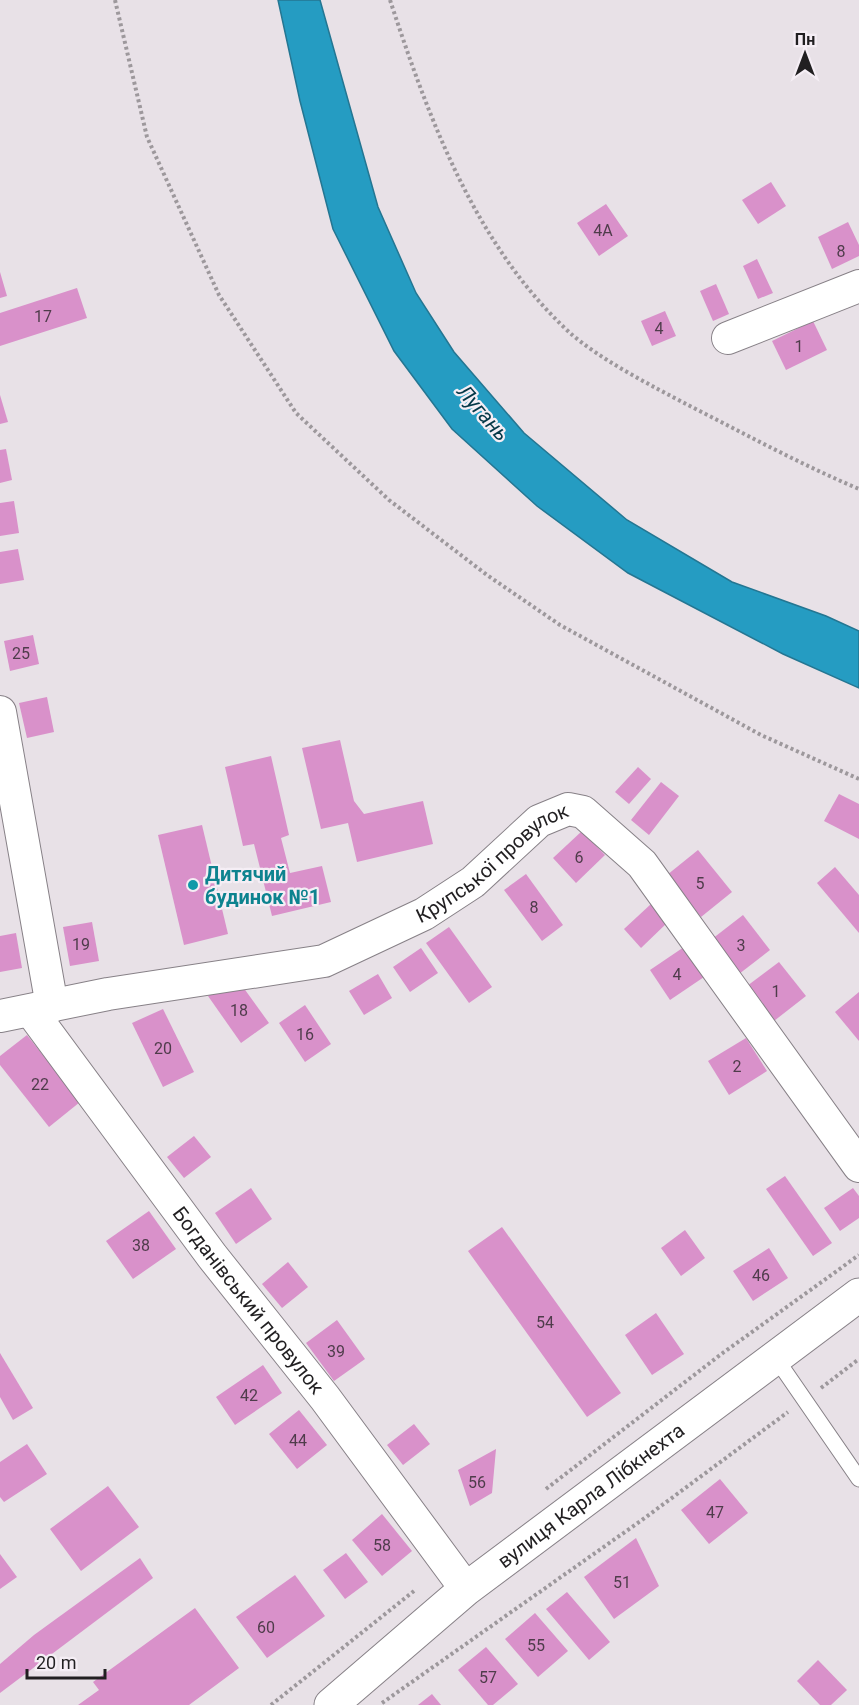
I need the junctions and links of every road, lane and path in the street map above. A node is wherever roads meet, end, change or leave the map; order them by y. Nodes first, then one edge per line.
1 (115, 0) edge
2 (390, 0) edge
3 (859, 286) edge
4 (728, 338) dead end
5 (859, 489) edge
6 (0, 712) edge
7 (859, 779) edge
8 (42, 1008) junction
9 (0, 1016) edge
10 (859, 1166) edge
11 (859, 1295) edge
12 (775, 1357) junction
13 (859, 1359) edge
14 (804, 1400) junction
15 (859, 1479) edge
16 (466, 1589) junction
17 (331, 1705) edge
18 (379, 1705) edge

1 - 7 path
2 - 5 path
3 - 4 street
6 - 8 street, Богданівський провулок
8 - 9 street, Крупської провулок
8 - 10 street, Крупської провулок
8 - 16 street, Богданівський провулок
11 - 12 street, вулиця Карла Лібкнехта
12 - 14 lane
12 - 16 street, вулиця Карла Лібкнехта
13 - 14 path
14 - 15 lane
14 - 18 path
16 - 17 street, вулиця Карла Лібкнехта

